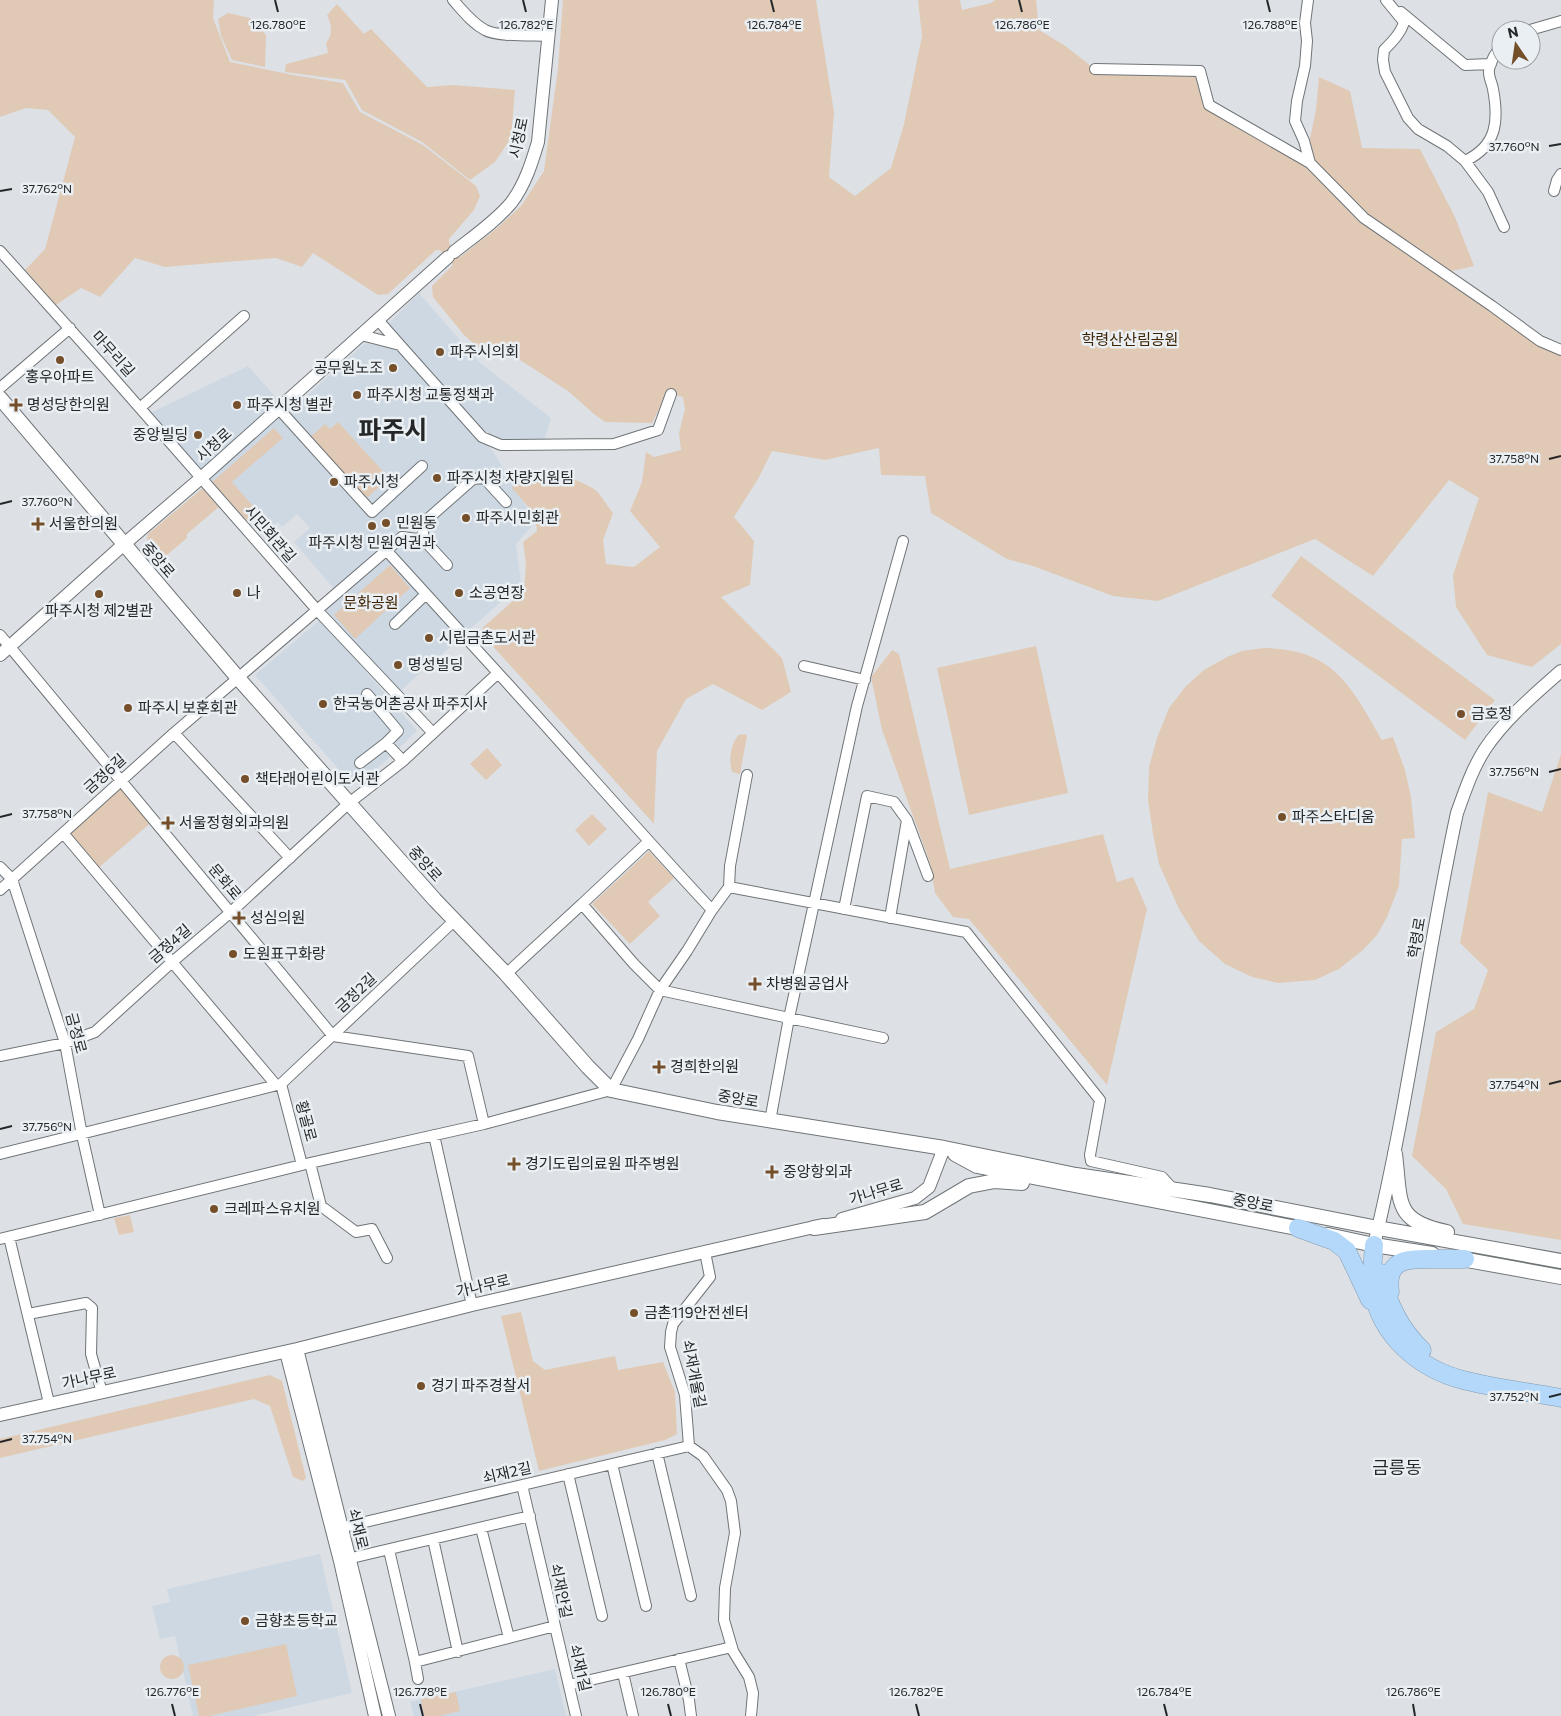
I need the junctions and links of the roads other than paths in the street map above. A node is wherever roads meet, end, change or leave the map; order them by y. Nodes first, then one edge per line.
1 (453, 0) edge
2 (552, 0) edge
3 (1308, 0) edge
4 (1386, 0) edge
5 (1561, 21) edge
6 (1541, 27) edge
7 (549, 36) junction
8 (1491, 64) joint
9 (1095, 69) dead end
10 (1465, 161) junction
11 (1310, 163) junction
12 (1561, 174) edge
13 (1554, 192) dead end
14 (1504, 227) dead end
15 (0, 251) edge
16 (244, 316) dead end
17 (378, 320) junction
18 (70, 328) junction
19 (360, 334) junction
20 (400, 345) junction
21 (1561, 350) edge
22 (0, 388) edge
23 (671, 394) dead end
24 (2, 403) edge
25 (140, 408) junction
26 (278, 408) junction
27 (422, 466) dead end
28 (201, 478) junction
29 (506, 502) dead end
30 (424, 540) junction
31 (903, 541) dead end
32 (123, 545) junction
33 (386, 550) junction
34 (447, 565) dead end
35 (426, 594) junction
36 (317, 610) junction
37 (394, 624) dead end
38 (0, 635) edge
39 (4, 650) edge
40 (804, 666) dead end
41 (1561, 671) edge
42 (498, 673) junction
43 (238, 678) junction
44 (864, 680) junction
45 (367, 694) dead end
46 (174, 733) junction
47 (433, 733) junction
48 (386, 743) junction
49 (403, 761) junction
50 (360, 763) dead end
51 (747, 775) dead end
52 (121, 780) junction
53 (349, 803) junction
54 (907, 820) junction
55 (63, 833) junction
56 (648, 842) junction
57 (290, 858) junction
58 (0, 867) edge
59 (928, 876) dead end
60 (12, 879) junction
61 (729, 886) junction
62 (0, 890) edge
63 (814, 903) junction
64 (582, 904) junction
65 (844, 909) junction
66 (712, 910) junction
67 (231, 912) junction
68 (890, 918) junction
69 (455, 920) junction
70 (171, 963) junction
71 (506, 974) junction
72 (660, 990) junction
73 (790, 1018) junction
74 (333, 1036) junction
75 (883, 1038) dead end
76 (65, 1042) junction
77 (0, 1056) edge
78 (279, 1084) junction
79 (610, 1090) junction
80 (770, 1121) junction
81 (484, 1124) junction
82 (82, 1135) junction
83 (434, 1135) junction
84 (944, 1148) junction
85 (0, 1154) edge
86 (1395, 1154) junction
87 (306, 1164) junction
88 (1087, 1188) junction
89 (1173, 1189) junction
90 (100, 1215) junction
91 (814, 1228) junction
92 (1298, 1228) junction
93 (1376, 1236) junction
94 (4, 1238) edge
95 (705, 1252) junction
96 (1561, 1254) edge
97 (387, 1258) dead end
98 (1465, 1259) junction
99 (1561, 1261) edge
100 (1561, 1277) edge
101 (472, 1304) junction
102 (1387, 1312) junction
103 (28, 1314) junction
104 (292, 1350) junction
105 (1561, 1388) edge
106 (101, 1389) dead end
107 (1561, 1398) edge
108 (49, 1403) junction
109 (0, 1415) edge
110 (689, 1446) junction
111 (657, 1453) junction
112 (612, 1464) junction
113 (568, 1474) junction
114 (522, 1485) junction
115 (530, 1516) junction
116 (481, 1528) junction
117 (336, 1529) junction
118 (433, 1539) junction
119 (389, 1550) junction
120 (344, 1560) junction
121 (691, 1596) dead end
122 (646, 1606) dead end
123 (602, 1616) dead end
124 (555, 1626) junction
125 (509, 1638) junction
126 (732, 1647) junction
127 (458, 1652) junction
128 (679, 1659) junction
129 (415, 1662) junction
130 (623, 1673) junction
131 (418, 1679) dead end
132 (569, 1686) junction
133 (375, 1716) edge
134 (389, 1716) edge
135 (576, 1716) edge
136 (633, 1716) edge
137 (691, 1716) edge
138 (751, 1716) edge

1 - 7 street
2 - 7 street, 시청로
3 - 11 street
4 - 8 street
4 - 10 street
5 - 6 street
7 - 17 street, 시청로
8 - 10 street
9 - 11 street
10 - 14 street
11 - 21 street
12 - 13 street
15 - 18 street, 마무리길
16 - 25 street
17 - 19 street, 시청로
17 - 20 street
18 - 22 street
18 - 25 street, 마무리길
19 - 20 street
19 - 26 street, 시청로
20 - 23 street
24 - 32 main road, 중앙로
25 - 28 street, 마무리길
26 - 27 street
26 - 28 street, 시청로
28 - 32 street, 시청로
28 - 36 street, 시민회관길
29 - 30 street
30 - 33 street, 금정6길
30 - 34 street
31 - 44 street
32 - 39 street, 시청로
32 - 43 main road, 중앙로
33 - 35 street
33 - 36 street, 금정6길
35 - 37 street
35 - 42 street
36 - 43 street, 금정6길
36 - 47 street, 시민회관길
38 - 39 street, 문화로
39 - 52 street, 문화로
40 - 44 street
41 - 86 street, 학령로
42 - 47 street, 금정4길
42 - 56 street
43 - 46 street, 금정6길
43 - 53 main road, 중앙로
44 - 63 street
45 - 48 street
46 - 52 street, 금정6길
46 - 57 street
47 - 49 street, 금정4길
48 - 49 street
48 - 50 street
49 - 53 street, 금정4길
51 - 61 street
52 - 55 street, 금정6길
52 - 67 street, 문화로
53 - 57 street, 금정4길
53 - 69 main road, 중앙로
54 - 59 street
54 - 65 street
54 - 68 street
55 - 60 street, 금정6길
55 - 70 street
56 - 64 street
56 - 66 street
57 - 67 street, 금정4길
58 - 60 street, 금정로
60 - 62 street, 금정6길
60 - 76 street, 금정로
61 - 63 street
61 - 66 street
63 - 65 street
63 - 73 street
64 - 71 street
64 - 72 street
65 - 68 street
66 - 72 street
67 - 70 street, 금정4길
67 - 74 street, 문화로
68 - 89 street
69 - 71 main road, 중앙로
69 - 74 street, 금정2길
70 - 76 street, 금정4길
70 - 78 street
71 - 79 main road, 중앙로
72 - 73 street
72 - 79 street
73 - 75 street
73 - 80 street
74 - 78 street, 금정2길
74 - 81 street
76 - 77 street, 금정4길
76 - 82 street, 금정로
78 - 82 street, 금정2길
78 - 87 street, 황골로
79 - 80 main road, 중앙로
79 - 81 street
80 - 84 main road, 중앙로
81 - 83 street
82 - 85 street, 금정2길
82 - 90 street, 금정로
83 - 87 street
83 - 101 street
84 - 88 main road, 중앙로
84 - 89 main road, 중앙로
84 - 91 street, 가나무로
86 - 93 street, 학령로
86 - 96 main road
87 - 90 street
87 - 97 street, 황골로
88 - 91 main road
88 - 92 main road, 중앙로
89 - 93 main road, 중앙로
90 - 94 street
91 - 95 street, 가나무로
92 - 93 main road, 중앙로
92 - 102 highway
93 - 98 main road, 중앙로
93 - 99 main road, 중앙로
93 - 102 highway
94 - 103 street
95 - 101 street, 가나무로
95 - 110 street, 쇠재개울길
98 - 100 main road, 중앙로
98 - 102 highway
101 - 104 street, 가나무로
102 - 105 highway
102 - 107 highway
103 - 106 street
103 - 108 street
104 - 108 street, 가나무로
104 - 117 street
108 - 109 street, 가나무로
110 - 111 street, 쇠재2길
110 - 126 street
111 - 112 street, 쇠재2길
111 - 121 street
112 - 113 street, 쇠재2길
112 - 122 street
113 - 114 street, 쇠재2길
113 - 123 street
114 - 115 street, 쇠재안길
114 - 117 street, 쇠재2길
115 - 116 street
115 - 124 street, 쇠재안길
116 - 118 street
116 - 125 street
117 - 120 street
118 - 119 street
118 - 127 street
119 - 120 street
119 - 129 street
120 - 133 street
120 - 134 street, 쇠재로
124 - 125 street, 쇠재안길
124 - 132 street, 쇠재1길
125 - 127 street, 쇠재안길
126 - 128 street
126 - 138 street
127 - 129 street, 쇠재안길
128 - 130 street
128 - 137 street
129 - 131 street
130 - 132 street
130 - 136 street
132 - 135 street, 쇠재1길

